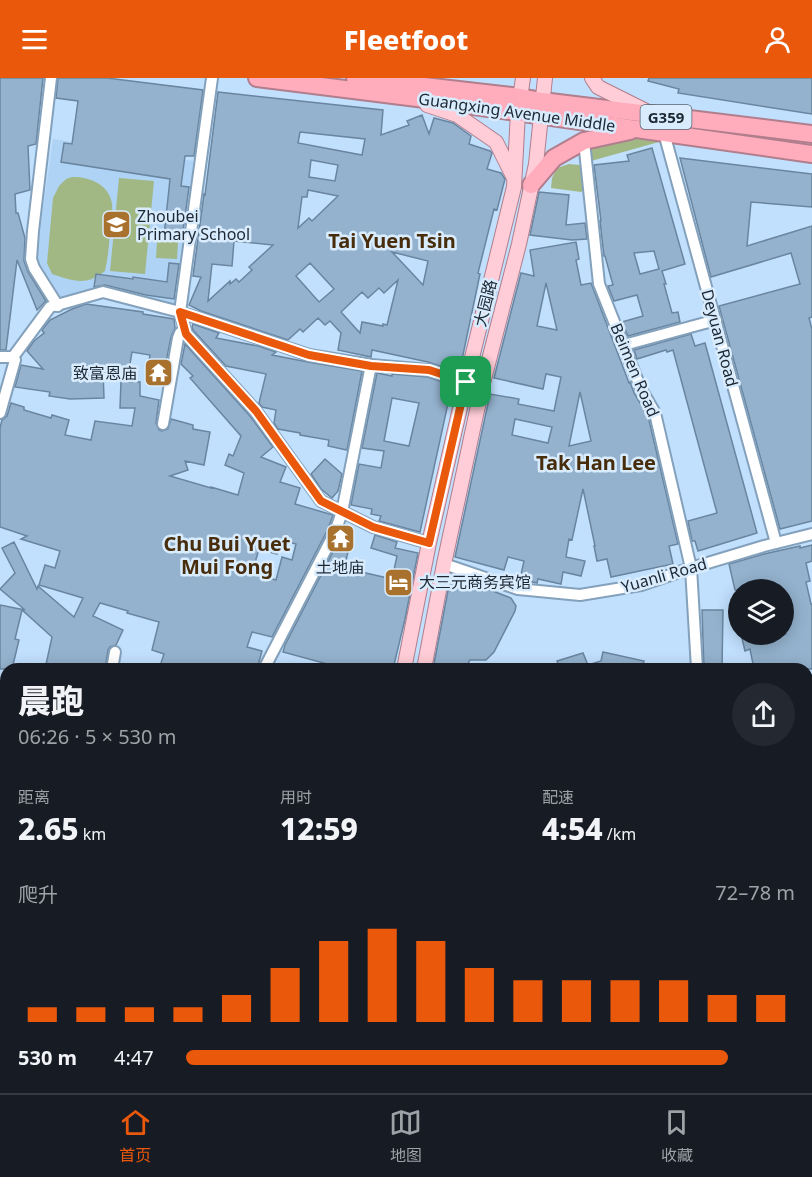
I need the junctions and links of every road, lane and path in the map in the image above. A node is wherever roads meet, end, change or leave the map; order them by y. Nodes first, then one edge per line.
1 (51, 78) edge
2 (212, 78) edge
3 (257, 78) edge
4 (355, 78) edge
5 (430, 78) edge
6 (523, 78) edge
7 (545, 78) edge
8 (592, 78) edge
9 (397, 89) junction
10 (519, 105) junction
11 (541, 108) junction
12 (656, 116) junction
13 (640, 129) junction
14 (664, 133) junction
15 (812, 134) edge
16 (584, 141) junction
17 (812, 154) edge
18 (514, 178) junction
19 (531, 185) junction
20 (58, 306) junction
21 (180, 312) junction
22 (716, 320) junction
23 (185, 330) junction
24 (624, 345) junction
25 (0, 357) edge
26 (13, 357) junction
27 (371, 366) junction
28 (466, 382) junction
29 (0, 413) edge
30 (163, 424) dead end
31 (342, 512) junction
32 (812, 534) edge
33 (429, 543) junction
34 (776, 543) junction
35 (444, 564) junction
36 (691, 568) junction
37 (115, 652) dead end
38 (113, 663) edge
39 (267, 663) edge
40 (405, 663) edge
41 (425, 663) edge
42 (698, 663) edge

1 - 20 street
2 - 21 street
3 - 9 highway, Guangxing Avenue Middle / G359
4 - 9 highway, Guangxing Avenue Middle / G359
5 - 9 highway
6 - 10 main road, 大园路
7 - 11 main road, 大园路
8 - 12 main road
9 - 10 highway, Guangxing Avenue Middle / G359
9 - 18 main road
10 - 11 highway, Guangxing Avenue Middle / G359
10 - 18 main road, 大园路
11 - 12 highway, Guangxing Avenue Middle / G359
11 - 13 highway, Guangxing Avenue Middle / G359
11 - 19 main road, 大园路
12 - 15 highway, Guangxing Avenue Middle / G359
13 - 14 highway, Guangxing Avenue Middle / G359
13 - 16 highway
14 - 17 highway, Guangxing Avenue Middle / G359
14 - 22 street, Deyuan Road
16 - 19 highway
16 - 24 street, Beimen Road
18 - 28 main road, 大园路
19 - 35 main road, 大园路
20 - 21 street
20 - 26 street
21 - 23 street
21 - 27 street
22 - 24 street
22 - 34 street, Deyuan Road
23 - 30 street
23 - 31 street
24 - 36 street, Beimen Road
25 - 26 street
26 - 29 street
27 - 28 street
27 - 31 street
28 - 33 main road, 大园路
31 - 33 street
31 - 39 street
32 - 34 street, Yuanli Road
33 - 40 main road, 大园路
34 - 36 street, Yuanli Road
35 - 36 street, Yuanli Road
35 - 41 main road, 大园路
36 - 42 street, Beimen Road
37 - 38 street

